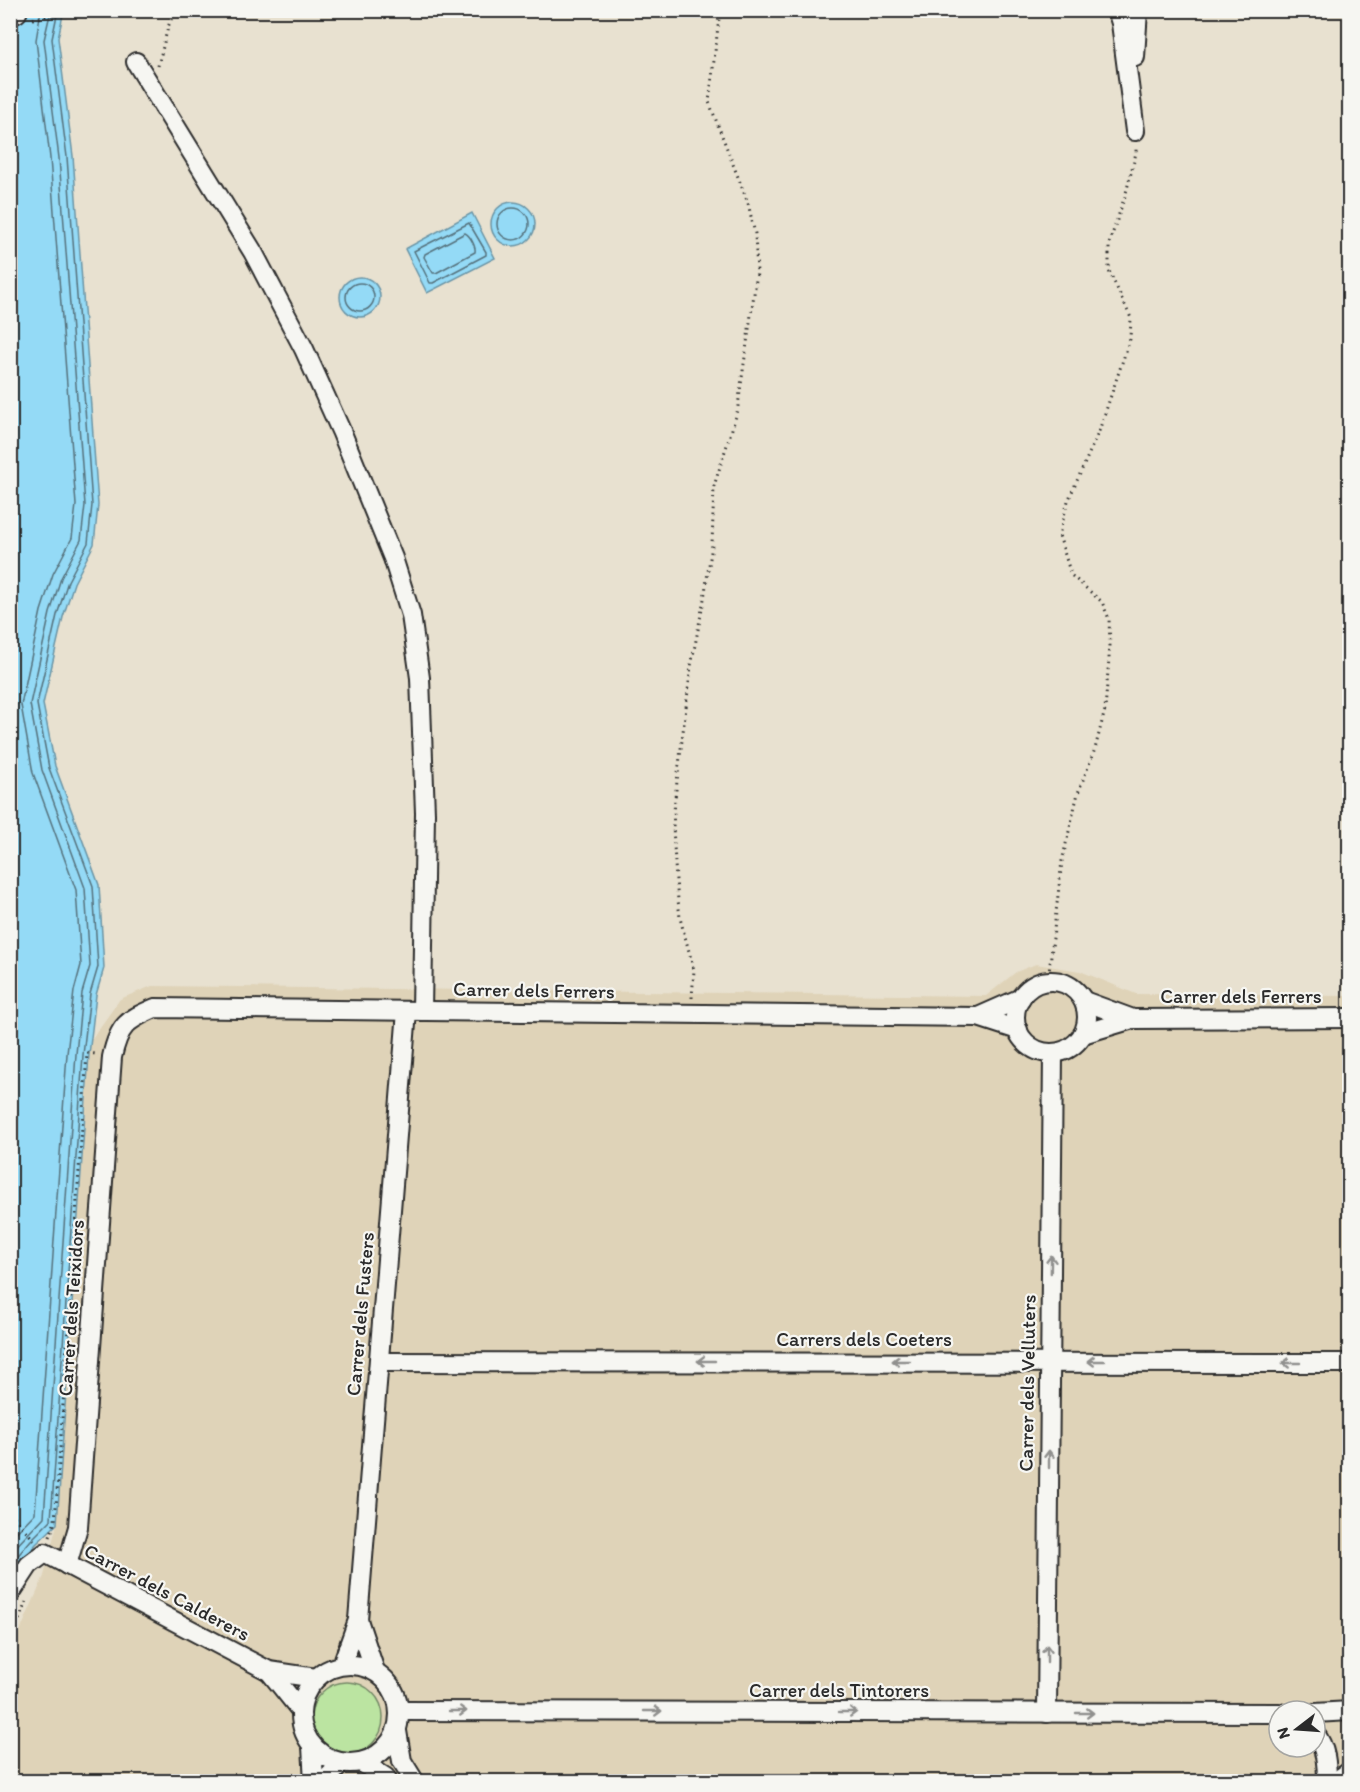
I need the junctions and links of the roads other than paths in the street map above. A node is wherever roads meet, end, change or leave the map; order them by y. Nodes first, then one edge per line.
1 (1118, 10) edge
2 (1138, 10) edge
3 (136, 62) dead end
4 (1021, 998) junction
5 (1084, 1001) junction
6 (414, 1011) junction
7 (978, 1017) junction
8 (1350, 1018) edge
9 (1133, 1019) junction
10 (1018, 1030) junction
11 (1083, 1034) junction
12 (1053, 1053) junction
13 (113, 1055) joint
14 (1050, 1361) junction
15 (378, 1362) junction
16 (1350, 1363) edge
17 (68, 1565) junction
18 (10, 1594) edge
19 (358, 1620) junction
20 (342, 1665) junction
21 (269, 1671) junction
22 (375, 1671) junction
23 (316, 1678) junction
24 (400, 1711) junction
25 (1350, 1711) edge
26 (301, 1712) junction
27 (1327, 1712) edge
28 (1047, 1713) junction
29 (1267, 1713) edge
30 (397, 1731) junction
31 (312, 1746) junction
32 (1325, 1759) edge
33 (361, 1762) junction
34 (342, 1763) junction
35 (1350, 1772) edge
36 (314, 1782) edge
37 (323, 1782) edge
38 (388, 1782) edge
39 (415, 1782) edge
40 (1327, 1782) edge
41 (1335, 1782) edge

1 - 2 street
3 - 6 street, Carrer dels Fusters
4 - 5 street
4 - 7 street, Carrer dels Ferrers
4 - 10 street
5 - 9 street, Carrer dels Ferrers
5 - 11 street
6 - 7 street, Carrer dels Ferrers
6 - 13 street, Carrer dels Ferrers
6 - 15 street, Carrer dels Fusters
7 - 10 street, Carrer dels Ferrers
8 - 9 street, Carrer dels Ferrers
9 - 11 street, Carrer dels Ferrers
10 - 12 street
11 - 12 street
14 -> 12 street, Carrer dels Velluters
13 - 17 street, Carrer dels Teixidors
14 -> 15 street, Carrers dels Coeters
16 -> 14 street, Carrers dels Coeters
28 -> 14 street, Carrer dels Velluters
15 - 19 street, Carrer dels Fusters
17 - 18 street, Carrer dels Calderers
17 - 21 street, Carrer dels Calderers
19 - 20 street, Carrer dels Fusters
19 - 22 street, Carrer dels Fusters
20 - 22 street
20 - 23 street
21 - 23 street, Carrer dels Calderers
21 - 26 street, Carrer dels Calderers
22 - 24 street
23 - 26 street
24 -> 28 street, Carrer dels Tintorers
24 - 30 street
25 - 27 street
26 - 31 street
28 -> 29 street, Carrer dels Tintorers
30 - 33 street
30 - 39 street
31 - 34 street
31 - 36 street
32 - 40 street
33 - 34 street
33 - 38 street
34 - 37 street
35 - 41 street

